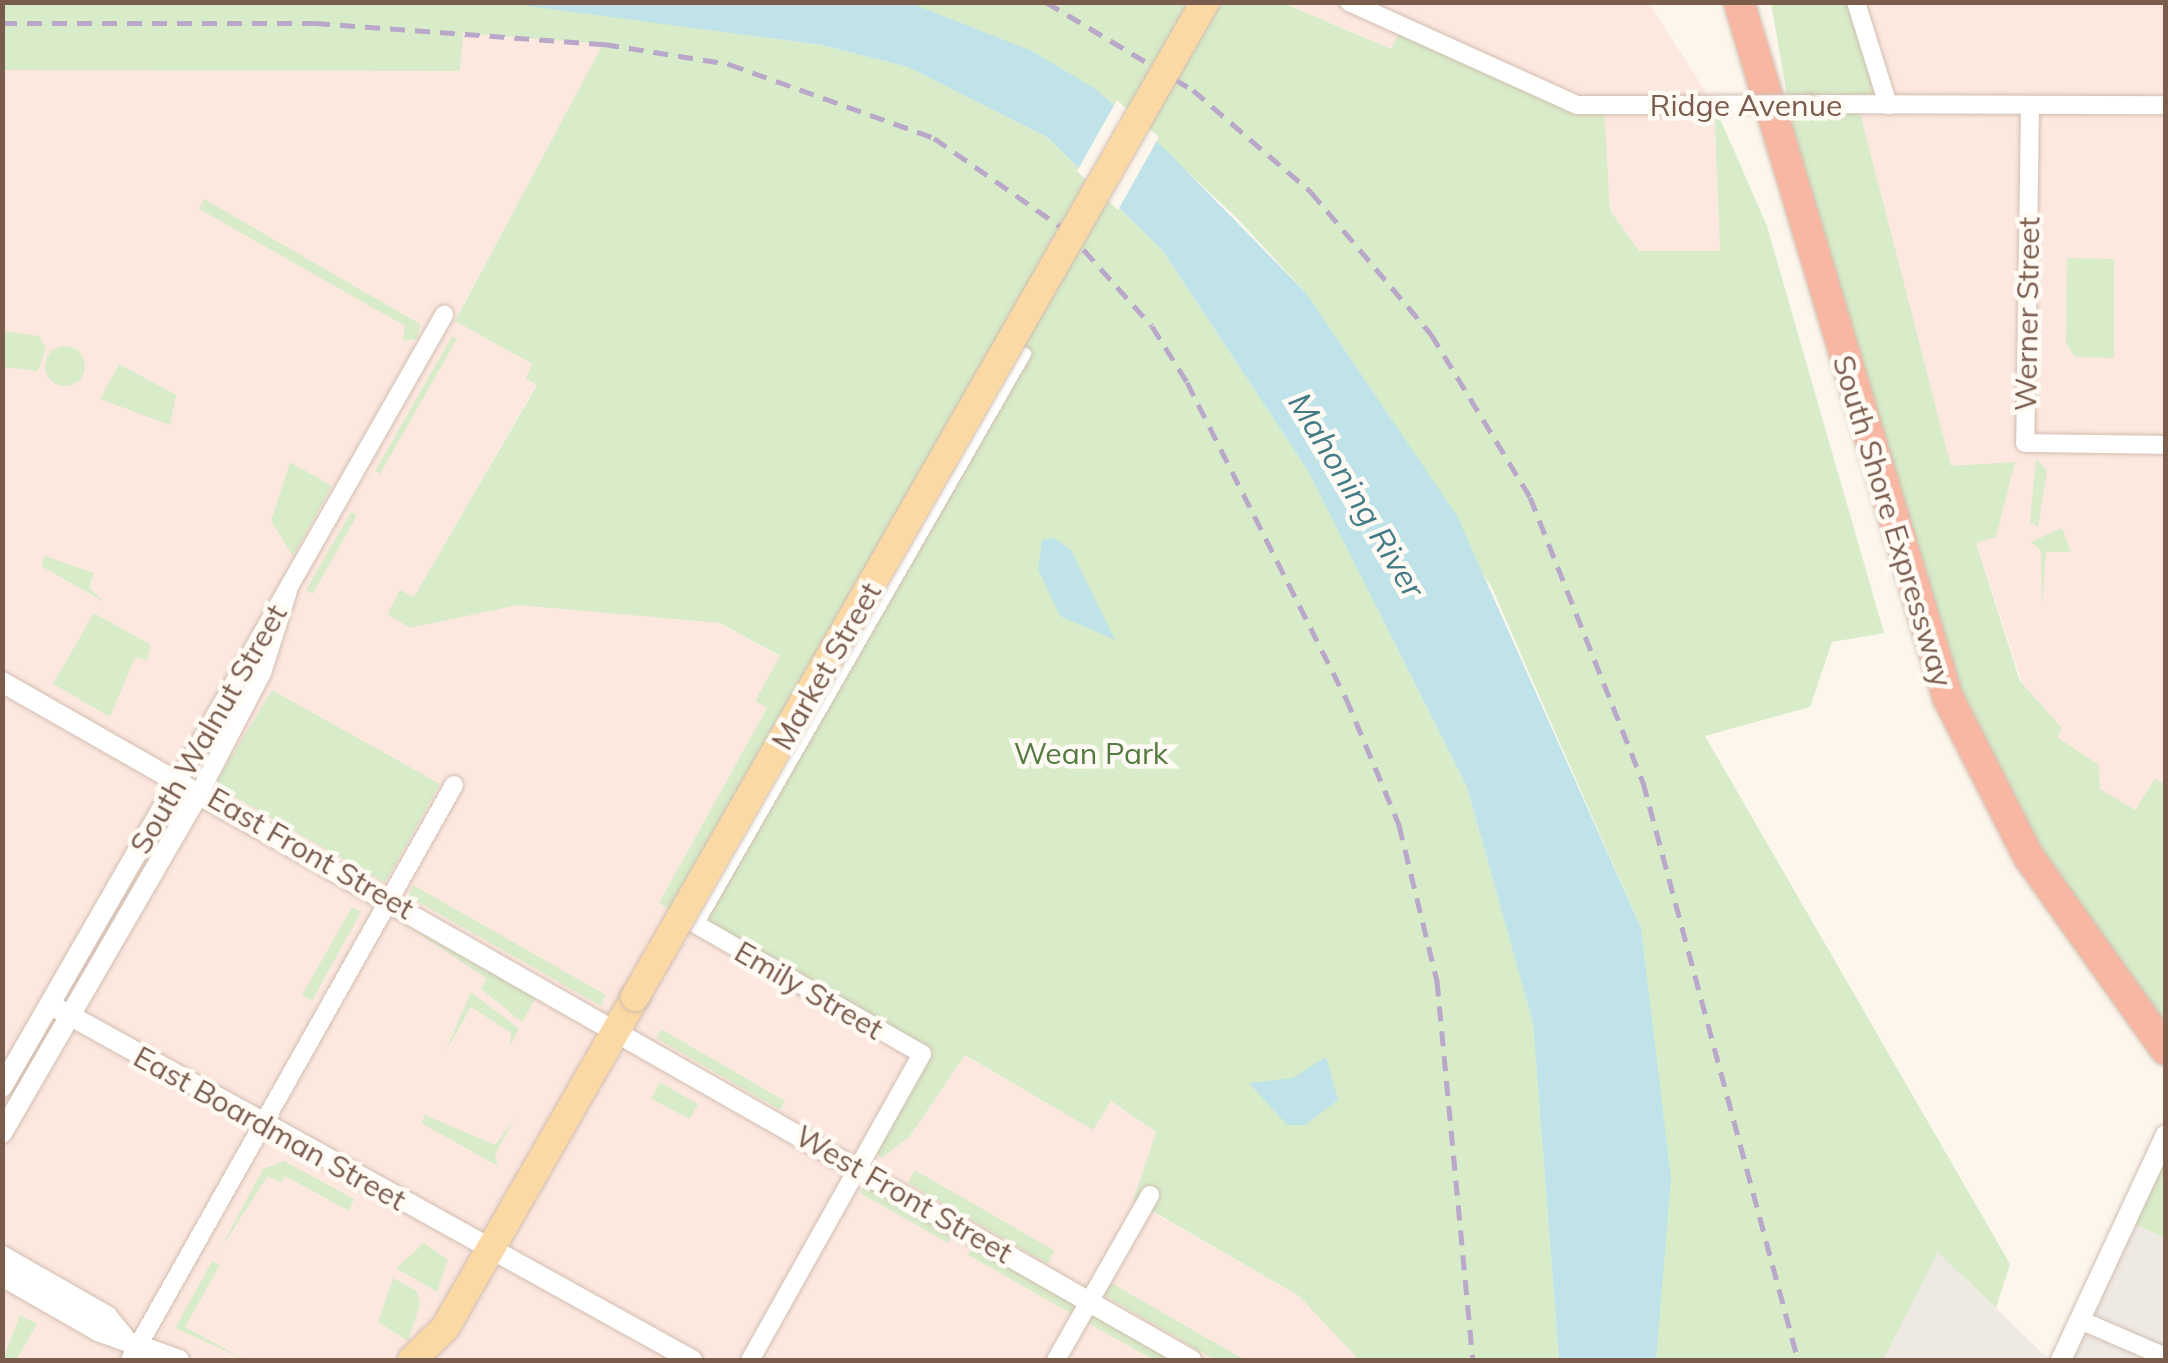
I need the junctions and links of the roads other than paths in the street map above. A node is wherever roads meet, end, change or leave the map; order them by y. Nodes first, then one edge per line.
1 (1205, 2) edge
2 (1349, 2) edge
3 (1739, 2) edge
4 (1856, 2) edge
5 (1888, 105) junction
6 (2030, 105) junction
7 (2166, 105) edge
8 (444, 315) dead end
9 (1025, 354) dead end
10 (2166, 444) edge
11 (288, 591) junction
12 (2, 682) edge
13 (178, 780) junction
14 (454, 785) dead end
15 (200, 790) junction
16 (128, 868) junction
17 (148, 880) junction
18 (391, 898) junction
19 (696, 925) joint
20 (60, 1010) junction
21 (616, 1028) junction
22 (2166, 1050) edge
23 (2, 1087) edge
24 (6, 1120) edge
25 (264, 1124) junction
26 (2166, 1135) edge
27 (859, 1168) junction
28 (1150, 1195) dead end
29 (490, 1248) junction
30 (2, 1256) edge
31 (2, 1276) edge
32 (1089, 1301) junction
33 (2080, 1320) junction
34 (445, 1328) junction
35 (142, 1352) edge
36 (2166, 1357) edge
37 (178, 1360) edge
38 (412, 1360) edge
39 (437, 1360) edge
40 (692, 1360) edge
41 (750, 1360) edge
42 (1056, 1360) edge
43 (1191, 1360) edge
44 (2062, 1360) edge

1 - 21 main road, Market Street, bridge
2 - 5 street, Ridge Avenue, bridge
3 - 22 highway, South Shore Expressway
4 - 5 street
5 - 6 street, Ridge Avenue
6 - 7 street, Ridge Avenue
6 - 10 street, Werner Street
8 - 11 street, South Walnut Street
9 - 19 street
11 - 13 street, South Walnut Street
11 - 15 street, South Walnut Street
12 - 13 street, East Front Street
13 - 15 street, East Front Street
13 - 16 street, South Walnut Street
14 - 18 street
15 - 17 street, South Walnut Street
15 - 18 street, East Front Street
16 - 17 street, South Walnut Street
16 - 20 street, South Walnut Street
17 - 20 street, South Walnut Street
18 - 21 street, East Front Street
18 - 25 street
19 - 27 street, Emily Street
20 - 23 street, South Walnut Street
20 - 24 street, South Walnut Street
20 - 25 street, East Boardman Street
21 - 27 street, West Front Street
21 - 29 main road, Market Street
25 - 29 street, East Boardman Street
25 - 35 street
26 - 33 street
27 - 32 street, West Front Street
27 - 41 street
28 - 32 street
29 - 34 main road, Market Street
29 - 40 street, East Boardman Street
30 - 35 street
31 - 35 street
32 - 42 street
32 - 43 street, West Front Street
33 - 36 street
33 - 44 street
34 - 38 main road
34 - 39 main road
35 - 37 street

